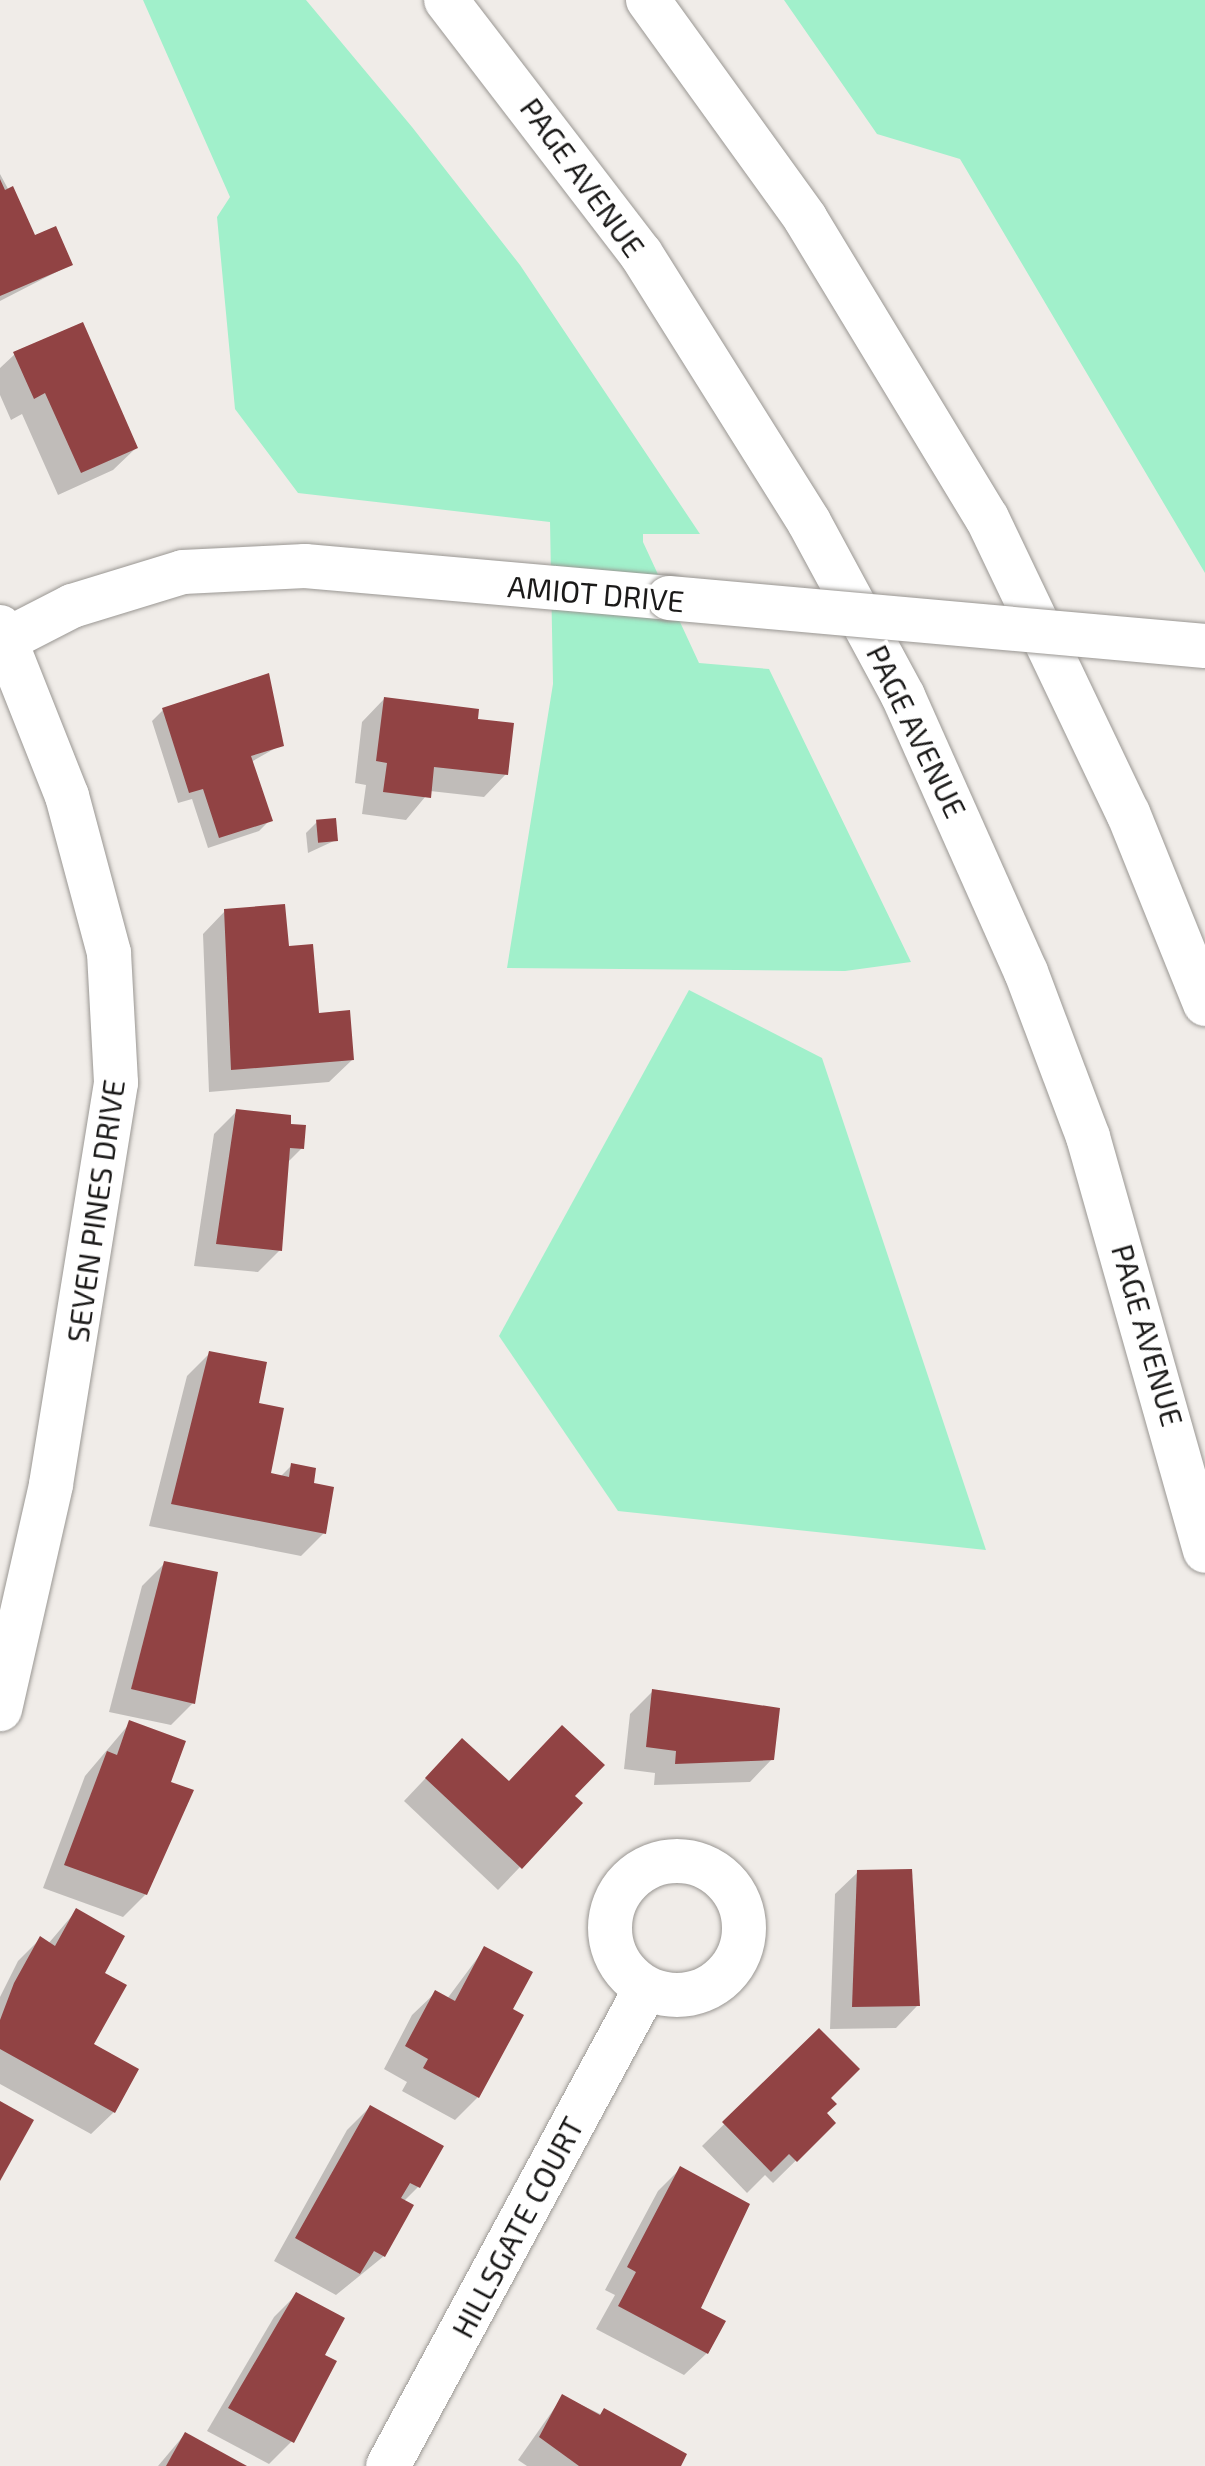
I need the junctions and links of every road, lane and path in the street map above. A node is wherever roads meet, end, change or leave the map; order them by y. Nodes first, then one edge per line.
1 (446, 0) edge
2 (648, 0) edge
3 (2, 637) edge
4 (1205, 646) edge
5 (1205, 1004) edge
6 (1205, 1551) edge
7 (0, 1709) edge
8 (646, 1988) dead end
9 (388, 2466) edge

1 - 6 main road, PAGE AVENUE
2 - 5 main road
3 - 4 main road, AMIOT DRIVE, bridge
3 - 7 main road, SEVEN PINES DRIVE
8 - 9 main road, HILLSGATE COURT

